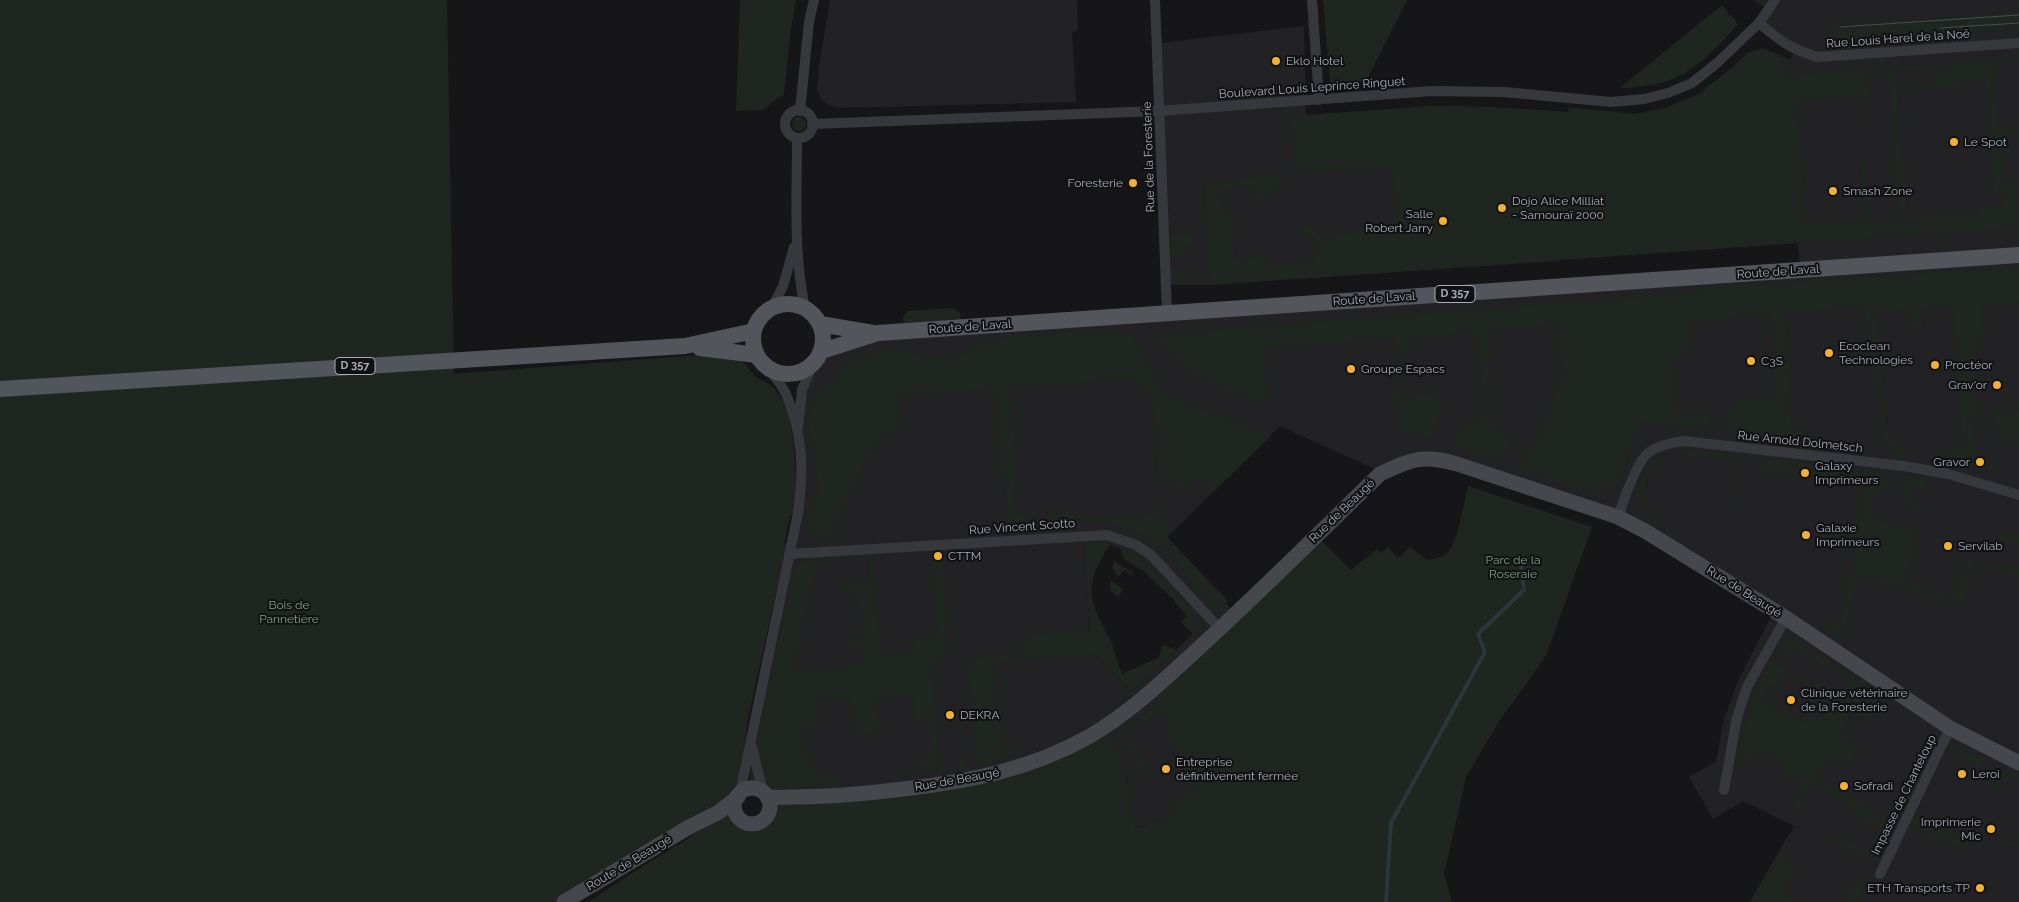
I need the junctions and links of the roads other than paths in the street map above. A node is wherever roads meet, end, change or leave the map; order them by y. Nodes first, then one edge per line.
1 (814, 0) edge
2 (1155, 0) edge
3 (1312, 0) edge
4 (1774, 0) edge
5 (1759, 22) junction
6 (2019, 43) edge
7 (1318, 100) junction
8 (800, 111) junction
9 (1160, 111) junction
10 (812, 124) junction
11 (797, 138) junction
12 (797, 238) junction
13 (2019, 255) edge
14 (805, 308) junction
15 (771, 309) junction
16 (1168, 313) junction
17 (820, 324) junction
18 (754, 331) junction
19 (878, 333) junction
20 (685, 346) junction
21 (822, 351) junction
22 (757, 355) junction
23 (812, 366) junction
24 (768, 368) junction
25 (0, 389) edge
26 (798, 430) junction
27 (2019, 495) edge
28 (1618, 517) junction
29 (789, 554) junction
30 (1786, 618) junction
31 (1220, 629) junction
32 (1950, 728) junction
33 (751, 738) junction
34 (2019, 763) edge
35 (1724, 790) dead end
36 (765, 794) junction
37 (739, 795) junction
38 (814, 798) junction
39 (767, 816) junction
40 (743, 821) junction
41 (695, 824) junction
42 (1880, 874) dead end
43 (564, 902) edge

1 - 8 street
2 - 9 street, Rue de la Foresterie
3 - 7 street
4 - 5 street, Boulevard Louis Leprince Ringuet
5 - 6 street, Rue Louis Harel de la Noë
5 - 7 street, Boulevard Louis Leprince Ringuet
7 - 9 street, Boulevard Louis Leprince Ringuet
8 - 10 street
8 - 11 street
9 - 10 street, Boulevard Louis Leprince Ringuet
9 - 16 street, Rue de la Foresterie
10 - 11 street
11 - 12 street
12 - 14 street
12 - 15 street
13 - 16 main road, Route de Laval / D 357
14 - 15 main road
14 - 17 main road
15 - 18 main road
16 - 19 main road, Route de Laval / D 357
17 - 19 main road, Route de Laval / D 357
17 - 21 main road
18 - 20 main road, D 357
18 - 22 main road
19 - 21 main road, Route de Laval / D 357
20 - 22 main road, D 357
20 - 25 main road, D 357
21 - 23 main road
22 - 24 main road
23 - 24 main road
23 - 26 street
24 - 26 street
26 - 29 street
27 - 28 street, Rue Arnold Dolmetsch
28 - 30 street, Rue de Beaugé
28 - 31 street, Rue de Beaugé
29 - 31 street, Rue Vincent Scotto
29 - 33 street
30 - 32 street, Rue de Beaugé
30 - 35 street
31 - 38 street, Rue de Beaugé
32 - 34 street, Rue de Beaugé
32 - 42 street, Impasse de Chanteloup
33 - 36 street
33 - 37 street
36 - 37 street, Rue de Beaugé
36 - 38 street, Rue de Beaugé
36 - 39 street
37 - 40 street
37 - 41 street, Route de Beaugé
38 - 39 street, Rue de Beaugé
39 - 40 street, Rue de Beaugé
40 - 41 street, Route de Beaugé
41 - 43 street, Route de Beaugé

